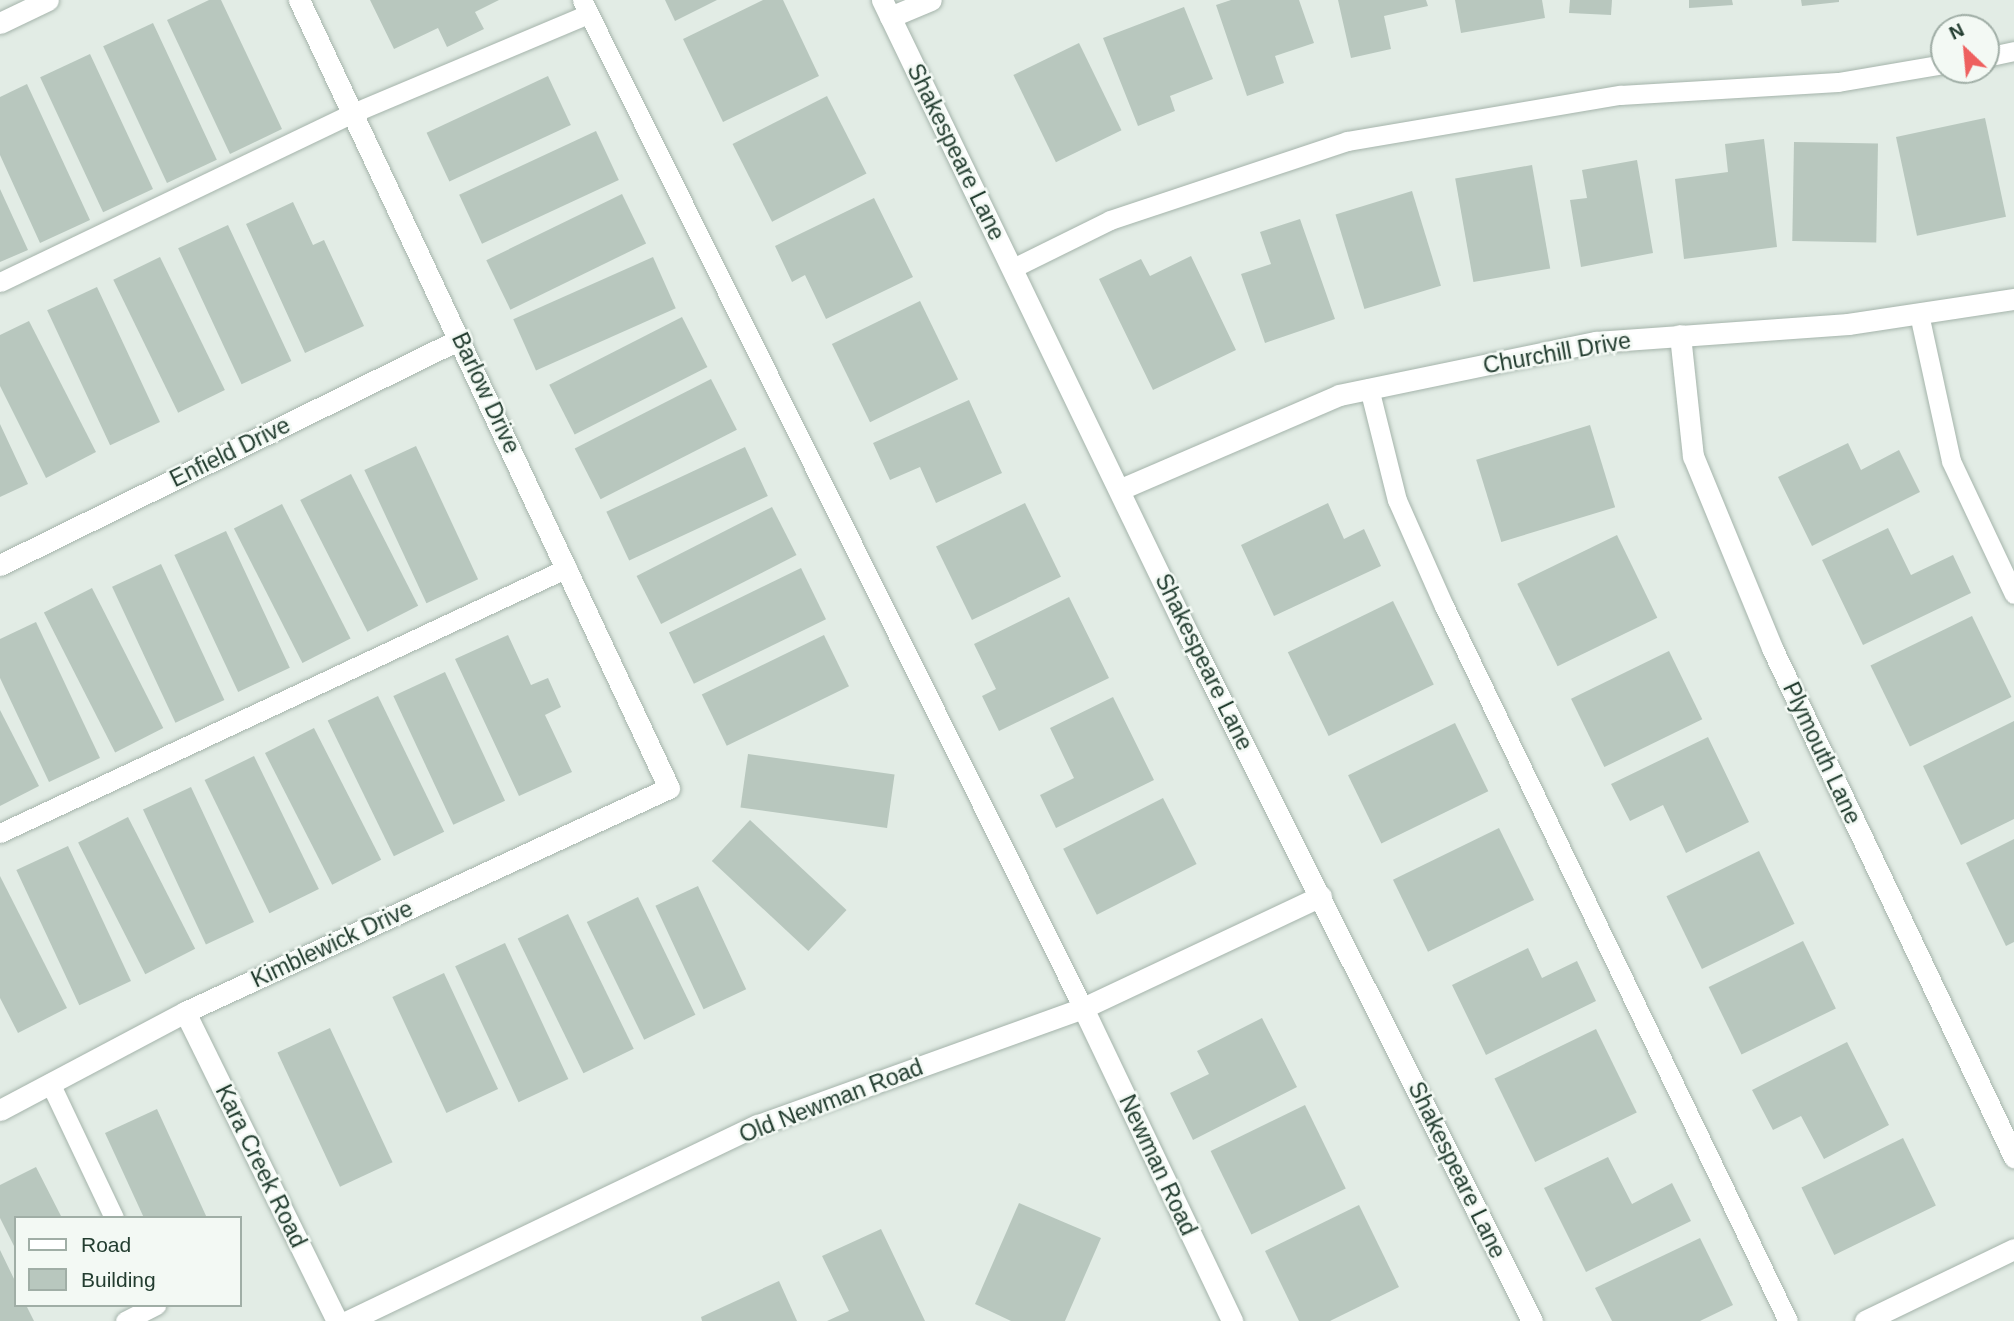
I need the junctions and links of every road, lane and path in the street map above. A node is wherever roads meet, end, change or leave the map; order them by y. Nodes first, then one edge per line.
1 (48, 0) edge
2 (299, 0) edge
3 (931, 0) edge
4 (585, 7) edge
5 (886, 8) edge
6 (0, 23) edge
7 (1930, 66) edge
8 (355, 112) junction
9 (1013, 268) junction
10 (0, 282) edge
11 (2014, 299) edge
12 (1919, 314) junction
13 (1680, 335) junction
14 (460, 339) junction
15 (1369, 388) junction
16 (1121, 489) junction
17 (0, 565) edge
18 (567, 568) junction
19 (2014, 594) edge
20 (669, 788) joint
21 (0, 833) edge
22 (1321, 896) junction
23 (1083, 1008) junction
24 (185, 1012) junction
25 (50, 1083) junction
26 (0, 1110) edge
27 (2014, 1157) edge
28 (113, 1216) edge
29 (2014, 1249) edge
30 (152, 1307) edge
31 (125, 1321) edge
32 (337, 1321) edge
33 (348, 1321) edge
34 (1232, 1321) edge
35 (1532, 1321) edge
36 (1788, 1321) edge
37 (1865, 1321) edge

1 - 6 street
2 - 8 street, Barlow Drive
3 - 5 street
4 - 8 lane
4 - 23 lane
5 - 9 street, Shakespeare Lane
7 - 9 lane
8 - 10 lane
8 - 14 street, Barlow Drive
9 - 16 street, Shakespeare Lane
11 - 12 street, Churchill Drive
12 - 13 street, Churchill Drive
12 - 19 lane
13 - 15 street, Churchill Drive
13 - 27 street, Plymouth Lane
14 - 17 street, Enfield Drive
14 - 18 street, Barlow Drive
15 - 16 street, Churchill Drive
15 - 36 lane
16 - 22 street, Shakespeare Lane
18 - 20 street, Barlow Drive
18 - 21 lane
20 - 24 street, Kimblewick Drive
22 - 23 street, Old Newman Road
22 - 35 street, Shakespeare Lane
23 - 33 street, Old Newman Road
23 - 34 street, Newman Road
24 - 25 street, Kimblewick Drive
24 - 32 street, Kara Creek Road
25 - 26 street, Kimblewick Drive
25 - 28 lane
29 - 37 street
30 - 31 lane

